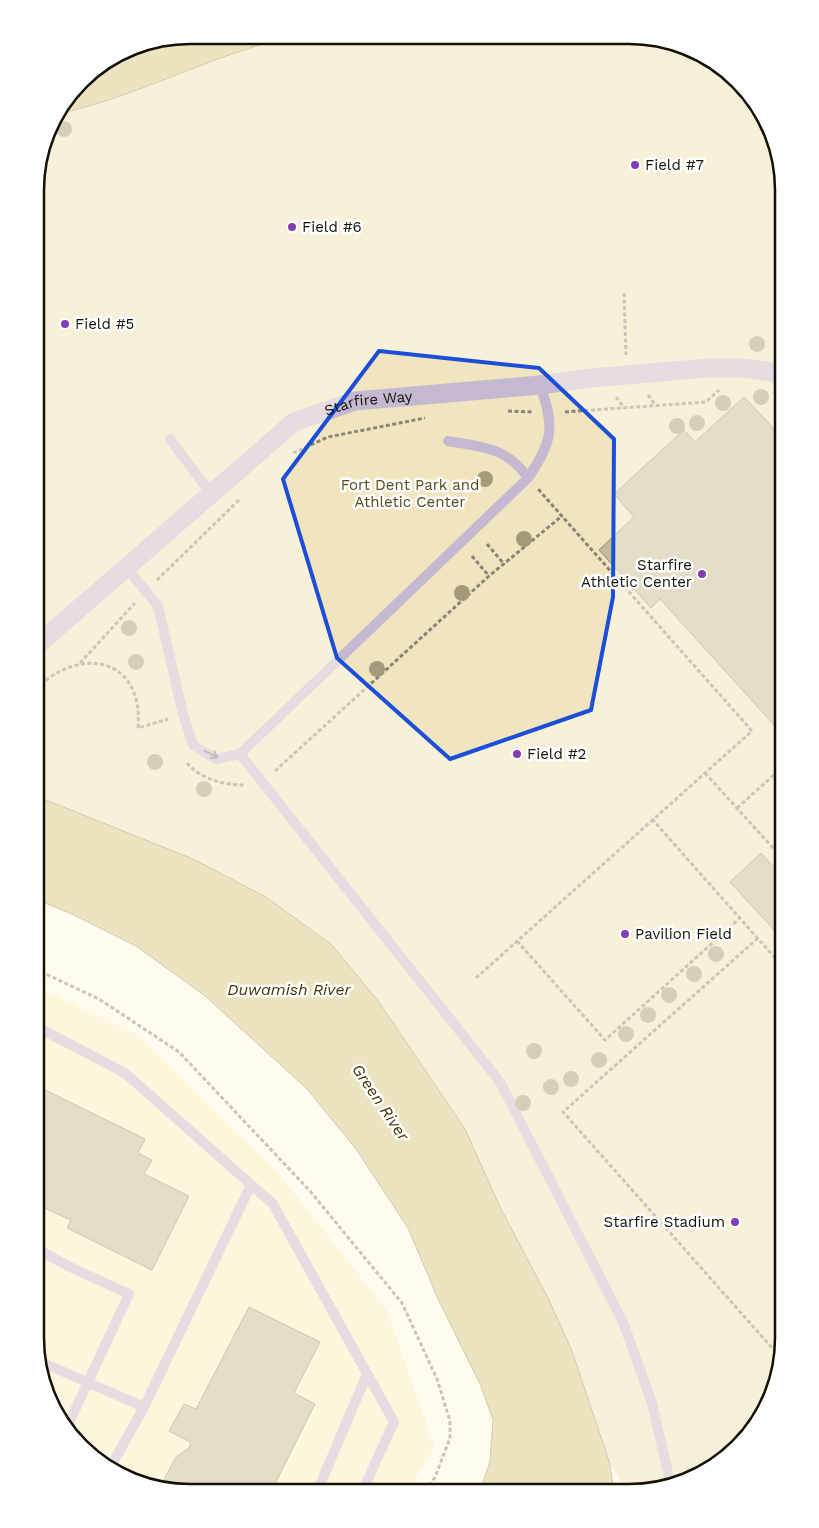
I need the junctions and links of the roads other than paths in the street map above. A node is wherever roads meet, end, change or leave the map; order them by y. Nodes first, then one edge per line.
1 (775, 374) edge
2 (540, 385) junction
3 (170, 439) dead end
4 (448, 441) dead end
5 (528, 478) junction
6 (211, 494) junction
7 (126, 567) junction
8 (44, 639) edge
9 (240, 754) junction
10 (44, 1031) edge
11 (252, 1185) junction
12 (44, 1253) edge
13 (47, 1364) edge
14 (367, 1374) junction
15 (88, 1382) junction
16 (144, 1408) junction
17 (70, 1421) edge
18 (113, 1462) edge
19 (669, 1478) edge
20 (320, 1484) edge
21 (366, 1484) edge

1 - 2 street, Starfire Way
2 - 5 lane
2 - 6 street, Starfire Way
3 - 6 lane
4 - 5 lane
5 - 9 lane
6 - 7 street, Starfire Way
7 - 8 street, Starfire Way
7 -> 9 lane
9 - 19 lane
10 - 11 lane
11 - 14 lane
11 - 16 lane
12 - 15 lane
13 - 15 lane
14 - 20 lane
14 - 21 lane
15 - 16 lane
15 - 17 lane
16 - 18 lane

